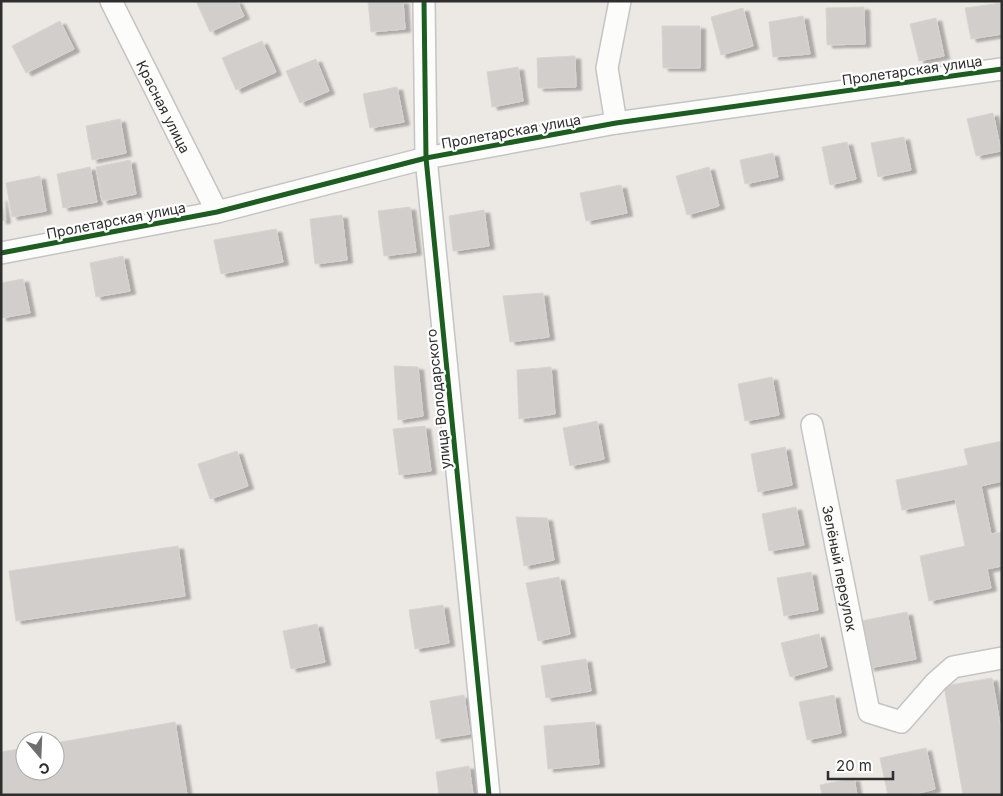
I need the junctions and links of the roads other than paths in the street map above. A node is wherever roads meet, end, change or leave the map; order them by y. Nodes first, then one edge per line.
1 (111, 1) edge
2 (424, 1) edge
3 (620, 1) edge
4 (1002, 69) edge
5 (616, 123) junction
6 (426, 158) junction
7 (217, 212) junction
8 (1, 253) edge
9 (812, 426) dead end
10 (1002, 658) edge
11 (489, 795) edge

1 - 7 street, Красная улица
2 - 6 street, улица Володарского
3 - 5 street
4 - 5 street, Пролетарская улица
5 - 6 street, Пролетарская улица
6 - 7 street, Пролетарская улица
6 - 11 street, улица Володарского
7 - 8 street, Пролетарская улица
9 - 10 street, Зелёный переулок

